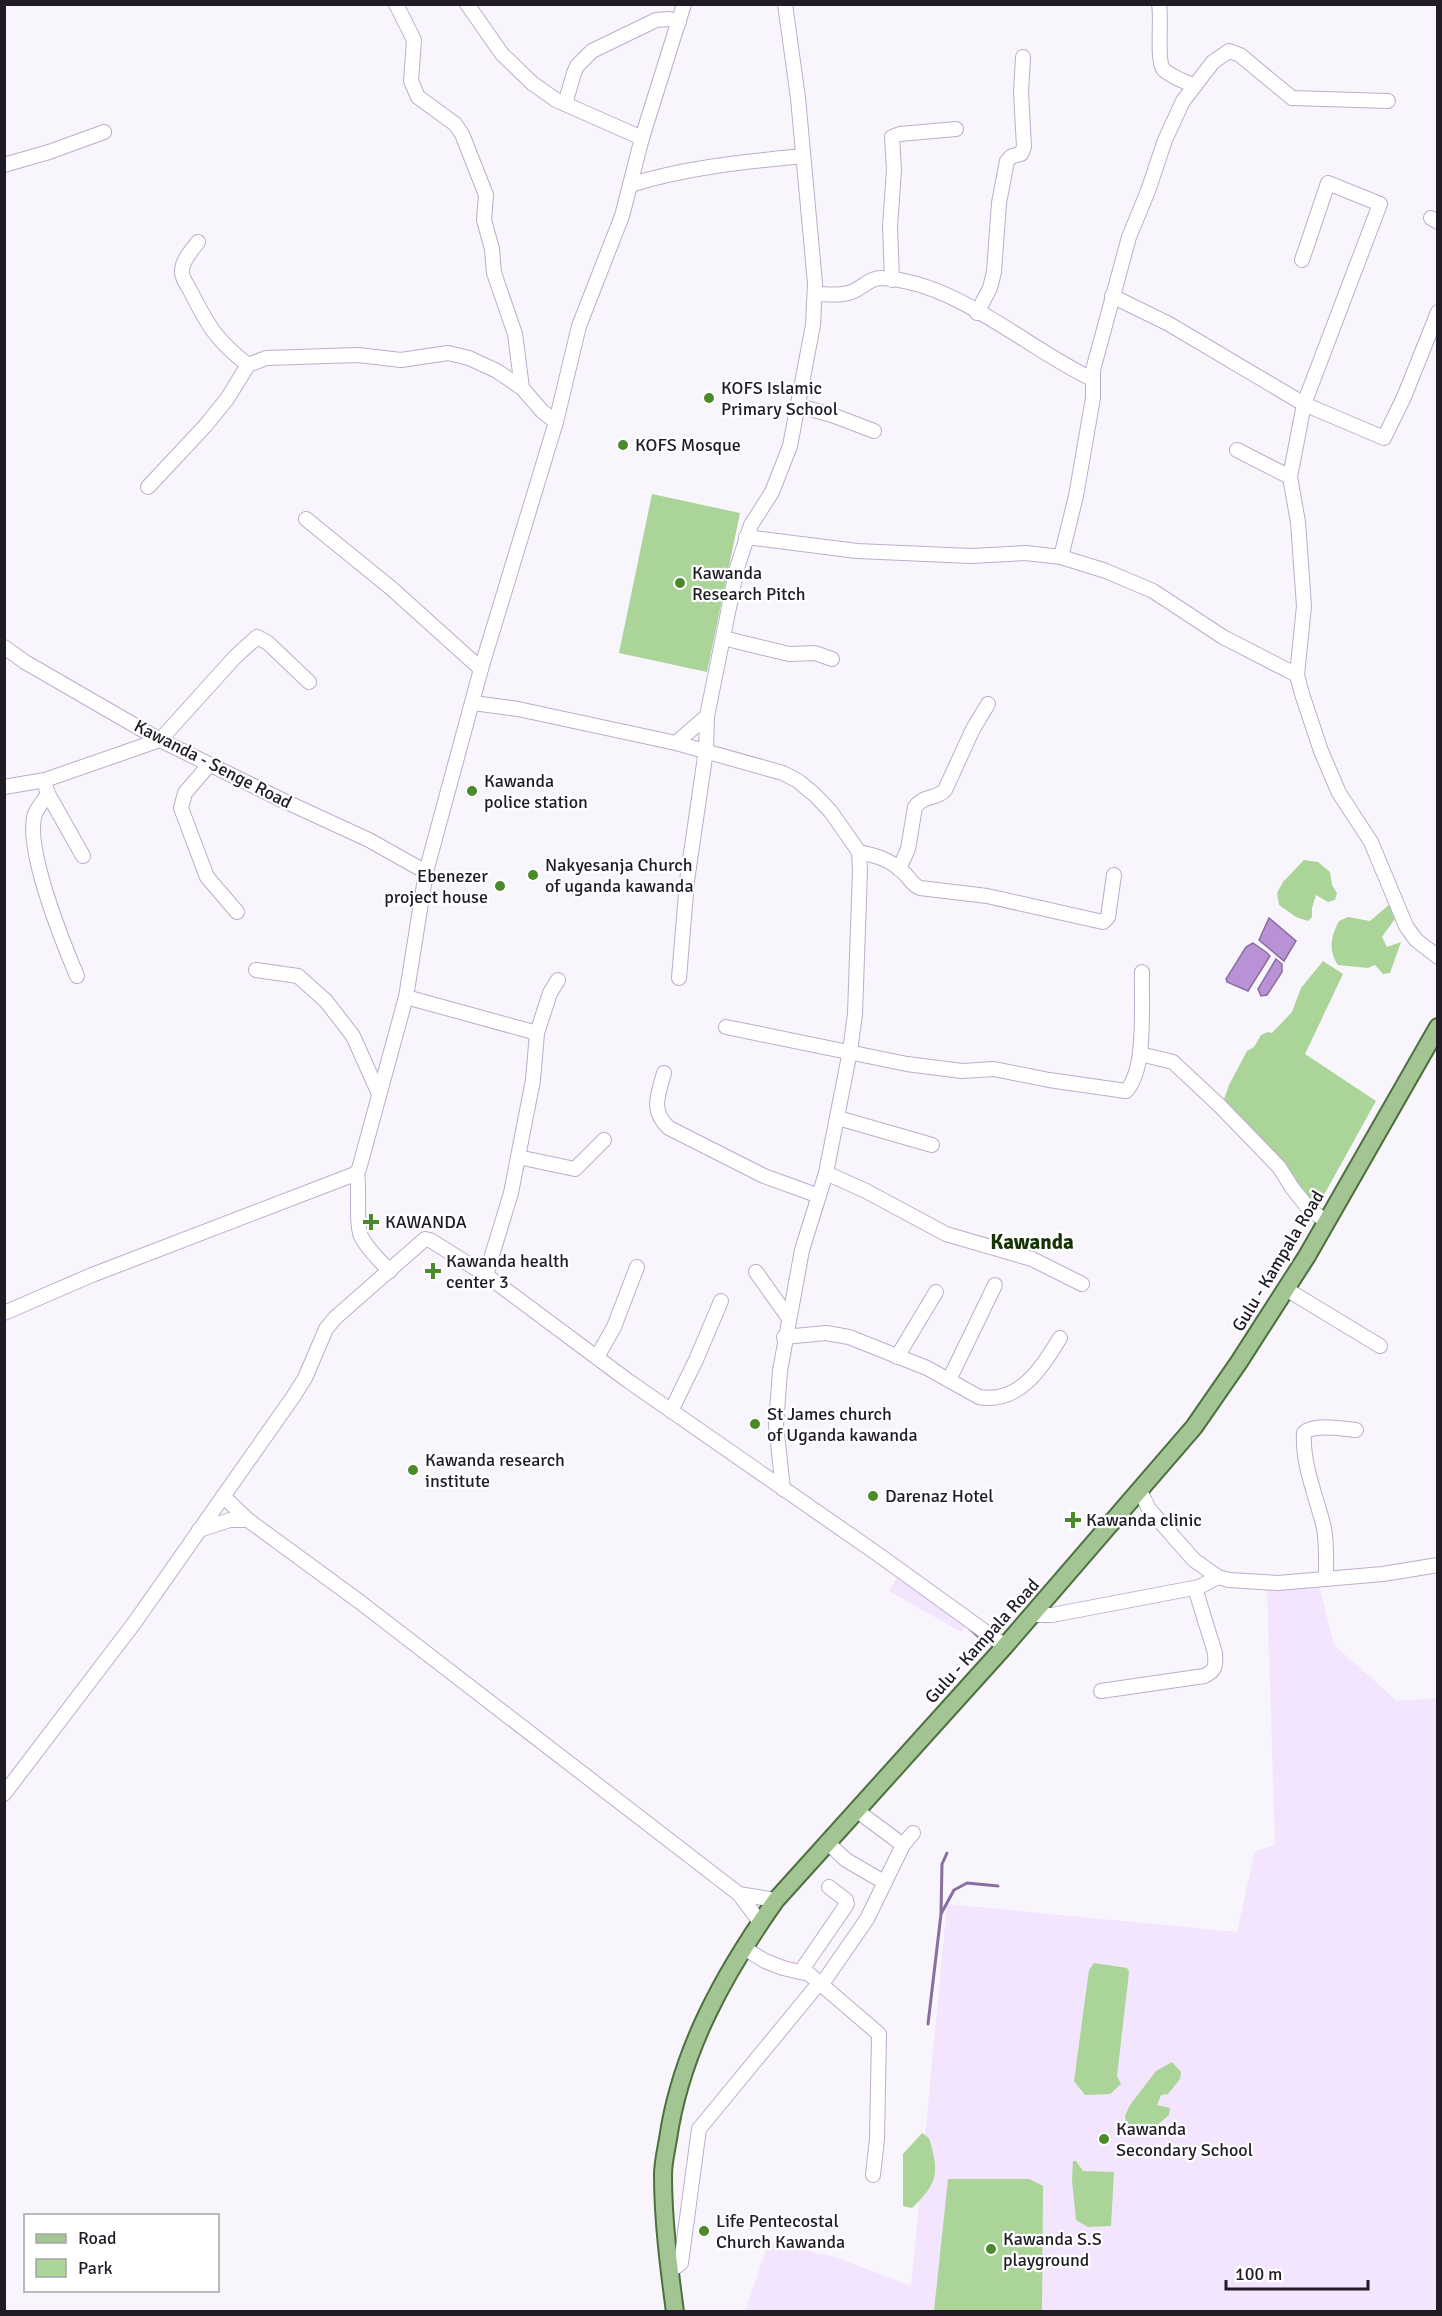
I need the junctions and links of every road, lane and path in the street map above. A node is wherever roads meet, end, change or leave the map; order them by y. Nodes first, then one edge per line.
1 (396, 4) edge
2 (467, 4) edge
3 (684, 4) edge
4 (785, 4) edge
5 (1159, 4) edge
6 (679, 22) junction
7 (1023, 57) dead end
8 (1194, 86) junction
9 (1388, 101) dead end
10 (565, 104) junction
11 (956, 129) dead end
12 (104, 132) dead end
13 (642, 138) junction
14 (803, 156) junction
15 (4, 165) edge
16 (630, 185) junction
17 (198, 242) dead end
18 (1302, 260) dead end
19 (892, 280) junction
20 (816, 294) junction
21 (1112, 296) junction
22 (1437, 312) edge
23 (977, 313) junction
24 (248, 365) junction
25 (1092, 379) junction
26 (522, 388) junction
27 (1304, 404) junction
28 (799, 406) junction
29 (556, 422) junction
30 (874, 431) dead end
31 (1237, 450) dead end
32 (1290, 477) junction
33 (148, 487) dead end
34 (306, 519) dead end
35 (746, 537) junction
36 (1061, 557) junction
37 (723, 638) junction
38 (4, 647) edge
39 (832, 659) dead end
40 (481, 669) junction
41 (1297, 675) junction
42 (309, 682) dead end
43 (473, 703) junction
44 (988, 704) dead end
45 (707, 716) junction
46 (160, 740) junction
47 (676, 743) junction
48 (706, 750) junction
49 (209, 765) junction
50 (45, 780) junction
51 (4, 787) edge
52 (48, 794) junction
53 (860, 852) junction
54 (83, 856) dead end
55 (899, 869) junction
56 (426, 872) junction
57 (1114, 875) dead end
58 (237, 912) dead end
59 (1437, 957) edge
60 (256, 970) dead end
61 (1142, 972) dead end
62 (77, 976) dead end
63 (679, 978) dead end
64 (558, 980) dead end
65 (406, 997) junction
66 (726, 1027) dead end
67 (1437, 1027) edge
68 (537, 1033) junction
69 (850, 1051) junction
70 (1140, 1054) junction
71 (663, 1073) dead end
72 (379, 1094) junction
73 (837, 1118) junction
74 (604, 1140) dead end
75 (932, 1145) dead end
76 (518, 1157) junction
77 (357, 1172) junction
78 (826, 1173) junction
79 (819, 1196) junction
80 (1326, 1221) junction
81 (637, 1267) dead end
82 (390, 1271) junction
83 (756, 1272) dead end
84 (486, 1275) junction
85 (1082, 1284) dead end
86 (995, 1286) dead end
87 (1286, 1289) junction
88 (936, 1292) dead end
89 (722, 1301) dead end
90 (4, 1313) edge
91 (788, 1317) junction
92 (784, 1337) junction
93 (1060, 1338) dead end
94 (1380, 1346) dead end
95 (597, 1357) junction
96 (897, 1357) junction
97 (949, 1380) junction
98 (671, 1411) junction
99 (1356, 1430) dead end
100 (783, 1490) junction
101 (1140, 1491) junction
102 (224, 1496) junction
103 (248, 1520) junction
104 (199, 1530) junction
105 (1437, 1565) edge
106 (1218, 1578) junction
107 (1326, 1579) junction
108 (1195, 1588) junction
109 (1032, 1615) junction
110 (1005, 1646) junction
111 (1101, 1691) dead end
112 (4, 1794) edge
113 (856, 1810) junction
114 (913, 1833) dead end
115 (827, 1842) junction
116 (903, 1845) junction
117 (884, 1882) junction
118 (830, 1887) dead end
119 (739, 1894) junction
120 (776, 1900) junction
121 (760, 1922) junction
122 (744, 1948) junction
123 (801, 1971) junction
124 (821, 1983) junction
125 (873, 2175) dead end
126 (670, 2271) junction
127 (675, 2312) edge

1 - 26 street
2 - 10 street
3 - 6 street
4 - 14 street
5 - 8 street
6 - 10 street
6 - 13 street
7 - 23 street
8 - 9 street
8 - 21 street
10 - 13 street
11 - 19 street
12 - 15 street
13 - 16 street
14 - 16 street
14 - 20 street
16 - 29 street
17 - 24 street
18 - 27 street
19 - 20 street
19 - 23 street
20 - 28 street
21 - 25 street
21 - 27 street
22 - 27 street
23 - 25 street
24 - 26 street
24 - 33 street
25 - 36 street
26 - 29 street
27 - 32 street
28 - 30 street
28 - 35 street
29 - 40 street
31 - 32 street
32 - 41 street
34 - 40 street
35 - 36 street
35 - 37 street
36 - 41 street
37 - 39 street
37 - 45 street
38 - 46 street, Kawanda - Senge Road
40 - 43 street
41 - 59 street
42 - 46 street
43 - 47 street
43 - 56 street
44 - 55 street
45 - 47 street
45 - 48 street
46 - 49 street, Kawanda - Senge Road
46 - 50 street
47 - 48 street
48 - 53 street
48 - 63 street
49 - 56 street, Kawanda - Senge Road
49 - 58 street
50 - 51 street
50 - 52 street
52 - 54 street
52 - 62 street
53 - 55 street
53 - 69 street
55 - 57 street
56 - 65 street
60 - 72 street
61 - 70 street
64 - 68 street
65 - 68 street
65 - 72 street
66 - 69 street
67 - 80 main road, Gulu - Kampala Road
68 - 76 street
69 - 70 street
69 - 73 street
70 - 80 street
71 - 79 street
72 - 77 street
73 - 75 street
73 - 78 street
74 - 76 street
76 - 84 street
77 - 82 street
77 - 90 street
78 - 79 street
78 - 85 street
79 - 91 street
80 - 87 main road, Gulu - Kampala Road
81 - 95 street
82 - 84 street
82 - 102 street
83 - 91 street
84 - 95 street
86 - 97 street
87 - 94 street
87 - 101 main road, Gulu - Kampala Road
88 - 96 street
89 - 98 street
91 - 92 street
92 - 96 street
92 - 100 street
93 - 97 street
95 - 98 street
96 - 97 street
98 - 100 street
99 - 107 street
100 - 110 street
101 - 106 street
101 - 109 main road, Gulu - Kampala Road
102 - 103 street
102 - 104 street
103 - 104 street
103 - 119 street
104 - 112 street
105 - 107 street
106 - 107 street
106 - 108 street
108 - 109 street
108 - 111 street
109 - 110 main road, Gulu - Kampala Road
110 - 113 main road, Gulu - Kampala Road
113 - 115 main road, Gulu - Kampala Road
113 - 116 street
114 - 116 street
115 - 117 street
115 - 120 main road, Gulu - Kampala Road
116 - 117 street
117 - 124 street
118 - 123 street
119 - 120 street
119 - 121 street
120 - 121 main road, Gulu - Kampala Road
121 - 122 main road, Gulu - Kampala Road
122 - 123 street
122 - 126 main road, Gulu - Kampala Road
123 - 124 street
124 - 125 street
124 - 126 street
126 - 127 main road, Gulu - Kampala Road

